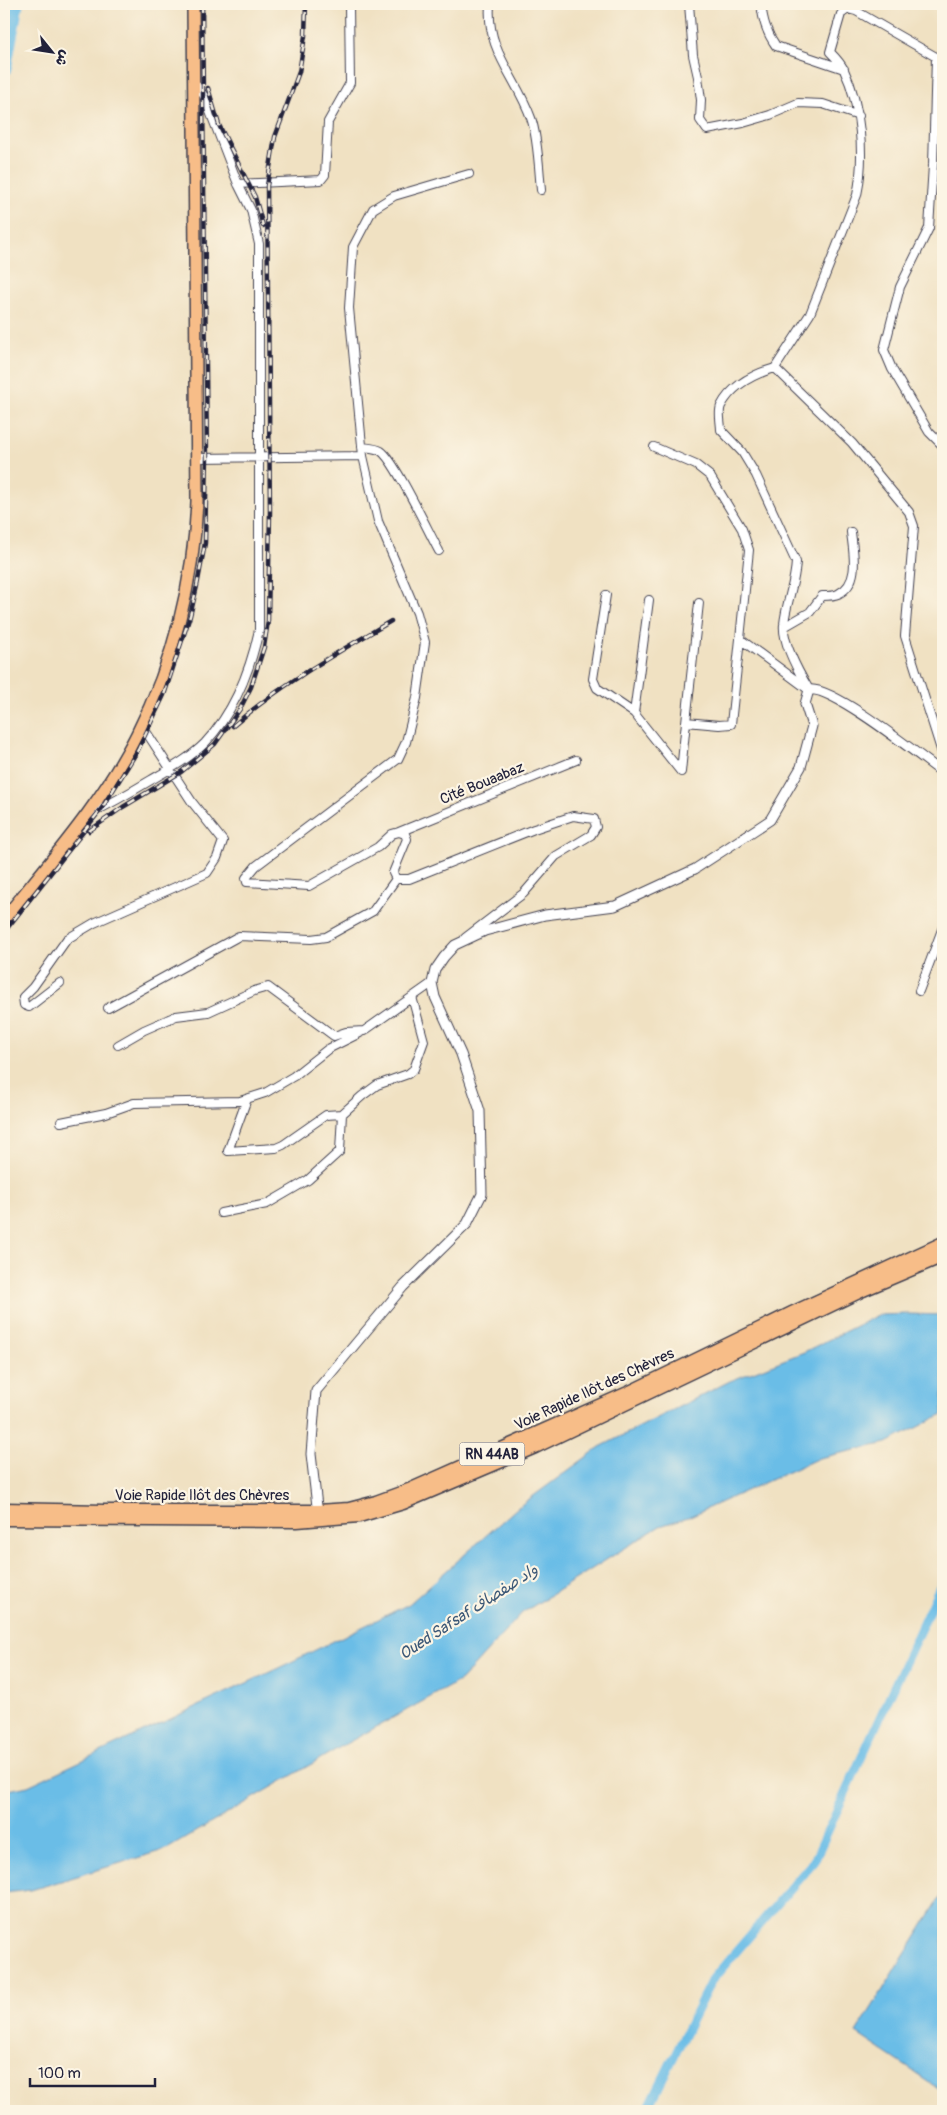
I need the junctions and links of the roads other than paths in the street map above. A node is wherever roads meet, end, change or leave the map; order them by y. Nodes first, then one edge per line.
1 (193, 4) edge
2 (348, 4) edge
3 (490, 4) edge
4 (689, 4) edge
5 (761, 4) edge
6 (940, 59) edge
7 (844, 69) junction
8 (193, 82) junction
9 (859, 116) junction
10 (469, 174) dead end
11 (238, 184) junction
12 (542, 190) dead end
13 (775, 368) junction
14 (943, 446) edge
15 (654, 447) dead end
16 (363, 452) junction
17 (259, 456) junction
18 (197, 458) junction
19 (851, 532) dead end
20 (439, 551) dead end
21 (606, 595) dead end
22 (649, 600) dead end
23 (699, 603) dead end
24 (784, 627) junction
25 (740, 638) junction
26 (809, 690) junction
27 (634, 713) junction
28 (686, 722) junction
29 (142, 724) junction
30 (943, 756) edge
31 (576, 760) dead end
32 (170, 769) junction
33 (943, 773) edge
34 (84, 817) junction
35 (399, 832) junction
36 (396, 879) junction
37 (4, 918) edge
38 (943, 927) edge
39 (455, 946) junction
40 (60, 983) dead end
41 (432, 983) junction
42 (919, 991) dead end
43 (412, 997) junction
44 (108, 1008) dead end
45 (364, 1031) junction
46 (118, 1045) dead end
47 (247, 1098) junction
48 (342, 1114) junction
49 (61, 1122) dead end
50 (221, 1214) dead end
51 (943, 1244) edge
52 (943, 1256) edge
53 (4, 1508) edge
54 (318, 1515) junction
55 (4, 1518) edge

1 - 8 main road
2 - 11 street
3 - 12 street
4 - 9 street
5 - 7 street
6 - 7 street
6 - 14 street
7 - 9 street
8 - 11 street
8 - 18 main road
9 - 13 street
10 - 16 street
11 - 17 street
13 - 24 street
13 - 30 street
15 - 25 street
16 - 17 street
16 - 20 street
16 - 35 street, Cité Bouaabaz
17 - 18 street
17 - 32 street
18 - 29 main road
19 - 24 street
21 - 27 street
22 - 27 street
23 - 28 street
24 - 26 street
25 - 26 street
25 - 28 street
26 - 33 street
26 - 39 street
27 - 28 street
29 - 32 street
29 - 34 main road
31 - 35 street, Cité Bouaabaz
32 - 34 street
32 - 40 street
34 - 37 main road
35 - 36 street
36 - 39 street
36 - 44 street
38 - 42 street
39 - 41 street
41 - 43 street
41 - 54 street
43 - 45 street
43 - 48 street
45 - 46 street
45 - 47 street
47 - 48 street
47 - 49 street
48 - 50 street
51 - 54 highway, Voie Rapide Ilôt des Chèvres / RN 44AB
52 - 54 highway, Voie Rapide Ilôt des Chèvres / RN 44AB
53 - 54 highway, Voie Rapide Ilôt des Chèvres / RN 44AB
54 - 55 highway, Voie Rapide Ilôt des Chèvres / RN 44AB

